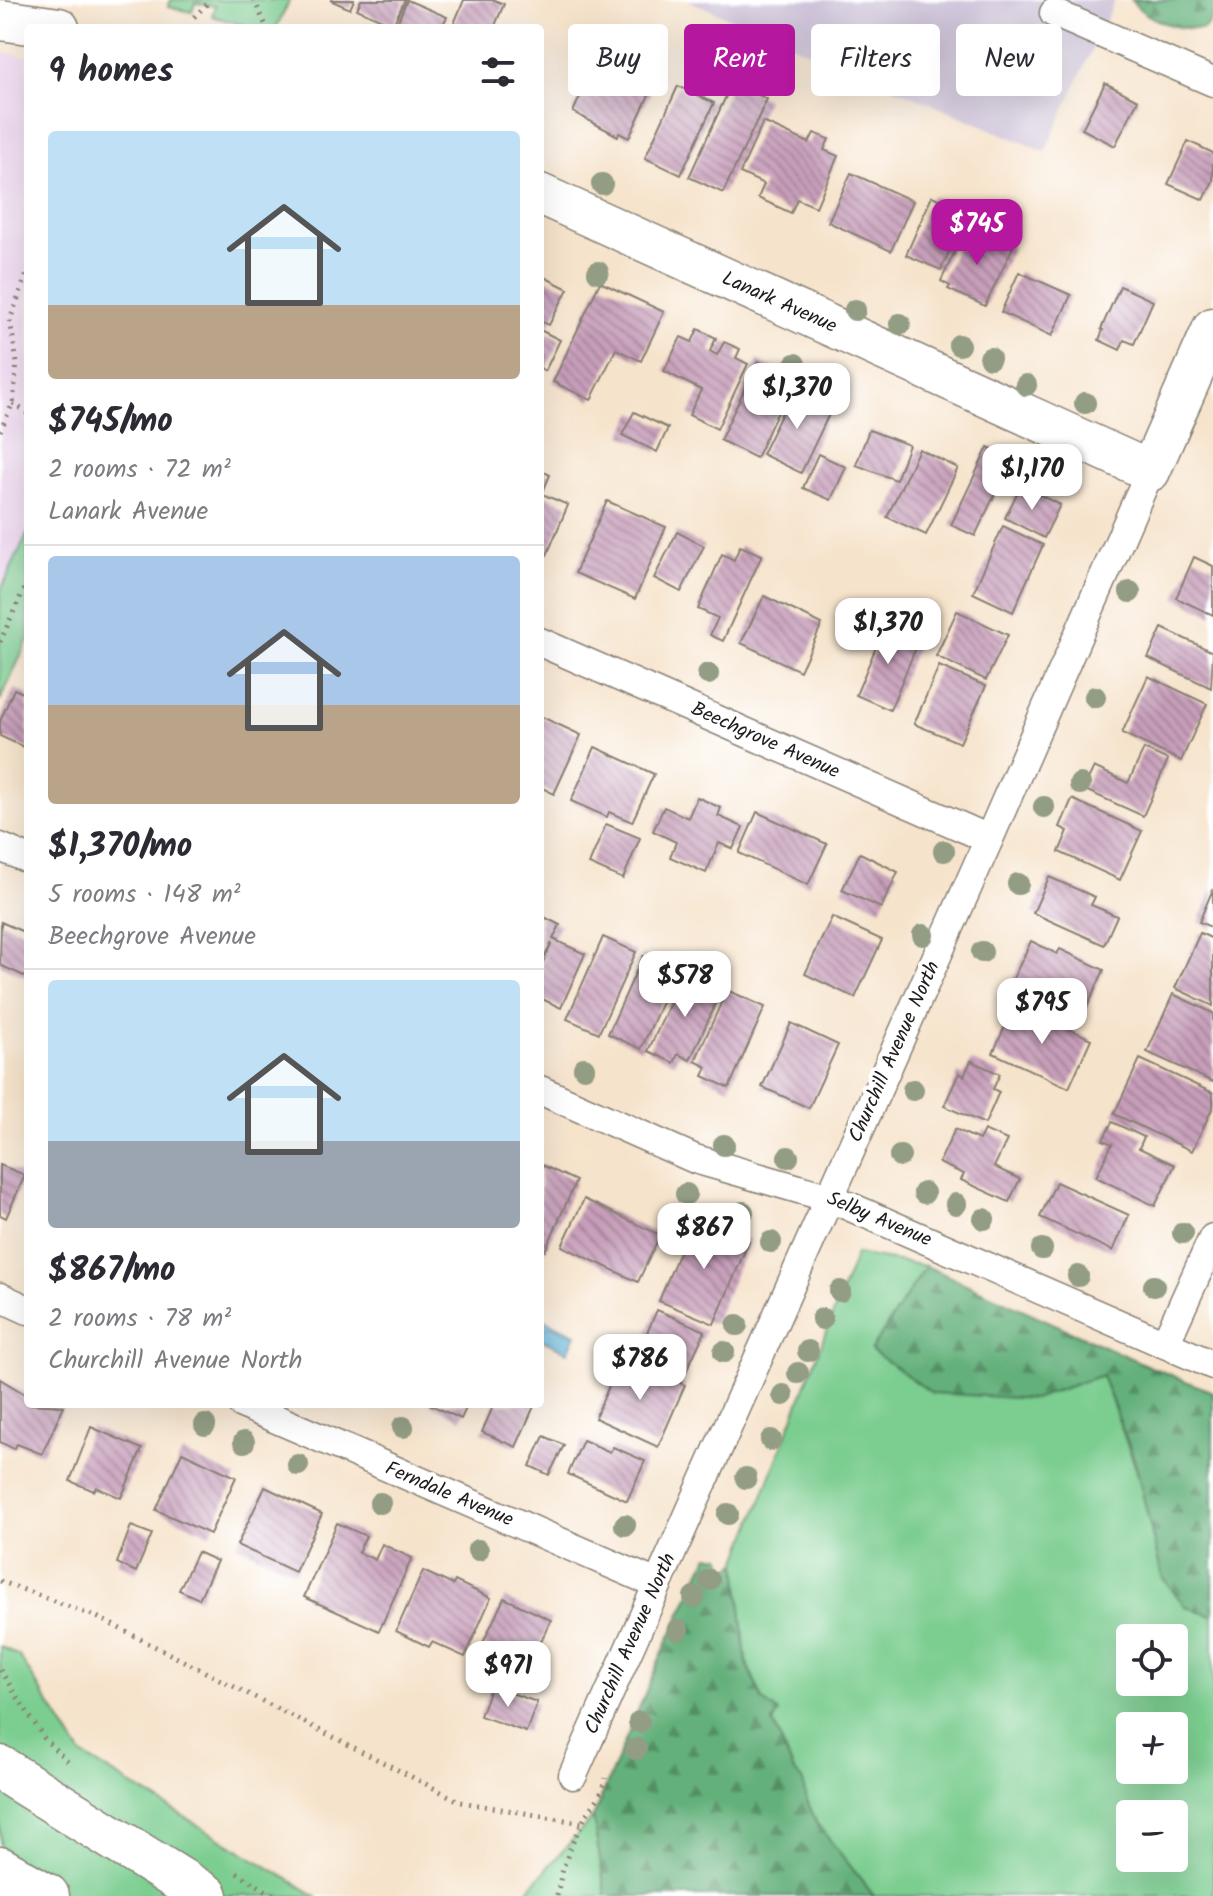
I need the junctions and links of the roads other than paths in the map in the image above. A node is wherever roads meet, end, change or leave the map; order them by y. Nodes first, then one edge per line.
1 (1054, 13) dead end
2 (0, 20) edge
3 (30, 24) edge
4 (1213, 82) edge
5 (544, 196) edge
6 (1211, 339) edge
7 (1150, 471) junction
8 (544, 644) edge
9 (989, 839) junction
10 (0, 847) edge
11 (24, 857) edge
12 (544, 1092) edge
13 (830, 1198) junction
14 (1213, 1238) edge
15 (0, 1297) edge
16 (24, 1308) edge
17 (1165, 1344) junction
18 (1213, 1365) edge
19 (251, 1408) edge
20 (657, 1584) junction
21 (578, 1764) road end
22 (0, 1768) edge
23 (0, 1869) edge
24 (220, 1884) edge
25 (47, 1896) edge

1 - 4 street
2 - 3 street
5 - 7 street, Lanark Avenue
6 - 7 street, Churchill Avenue North
7 - 9 street, Churchill Avenue North
8 - 9 street, Beechgrove Avenue
9 - 13 street, Churchill Avenue North
10 - 11 street
12 - 13 street, Selby Avenue
13 - 17 street, Selby Avenue
13 - 20 street, Churchill Avenue North
14 - 17 street
15 - 16 street
17 - 18 street, Selby Avenue
19 - 20 street, Ferndale Avenue
20 - 21 street, Churchill Avenue North
22 - 24 highway
23 - 25 highway

